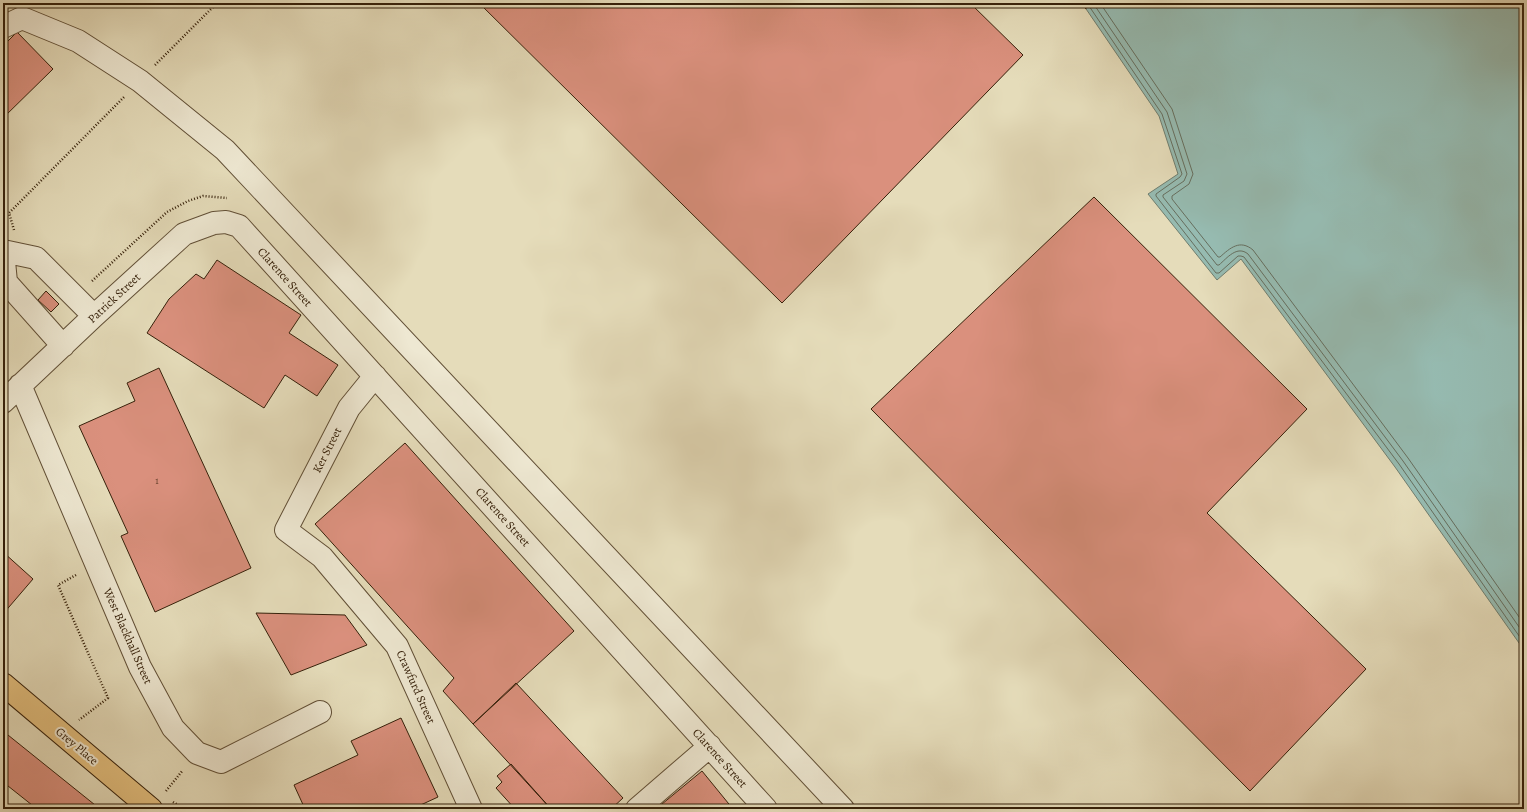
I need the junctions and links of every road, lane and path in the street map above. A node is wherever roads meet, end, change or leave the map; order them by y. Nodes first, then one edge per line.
1 (217, 3) edge
2 (1082, 3) edge
3 (1087, 9) dead end
4 (3, 27) edge
5 (140, 81) junction
6 (239, 226) joint
7 (9, 252) edge
8 (94, 316) junction
9 (63, 346) junction
10 (375, 376) junction
11 (20, 385) junction
12 (3, 402) edge
13 (286, 530) joint
14 (96, 564) junction
15 (3, 684) edge
16 (320, 712) dead end
17 (74, 723) dead end
18 (710, 746) junction
19 (197, 753) junction
20 (151, 809) edge
21 (471, 809) edge
22 (637, 809) edge
23 (766, 809) edge
24 (843, 809) edge

1 - 5 path
2 - 3 path
4 - 5 street
5 - 7 path
5 - 24 street
6 - 8 street, Patrick Street
6 - 10 street, Clarence Street
7 - 8 street
7 - 9 street
8 - 9 street, Patrick Street
9 - 11 street, Patrick Street
10 - 13 street, Ker Street
10 - 18 street, Clarence Street
11 - 12 street, Patrick Street
11 - 14 street, West Blackhall Street
13 - 21 street, Crawfurd Street
14 - 17 path
14 - 19 street, West Blackhall Street
15 - 20 main road, Grey Place
16 - 19 street, West Blackhall Street
18 - 22 street
18 - 23 street, Clarence Street
19 - 20 path

